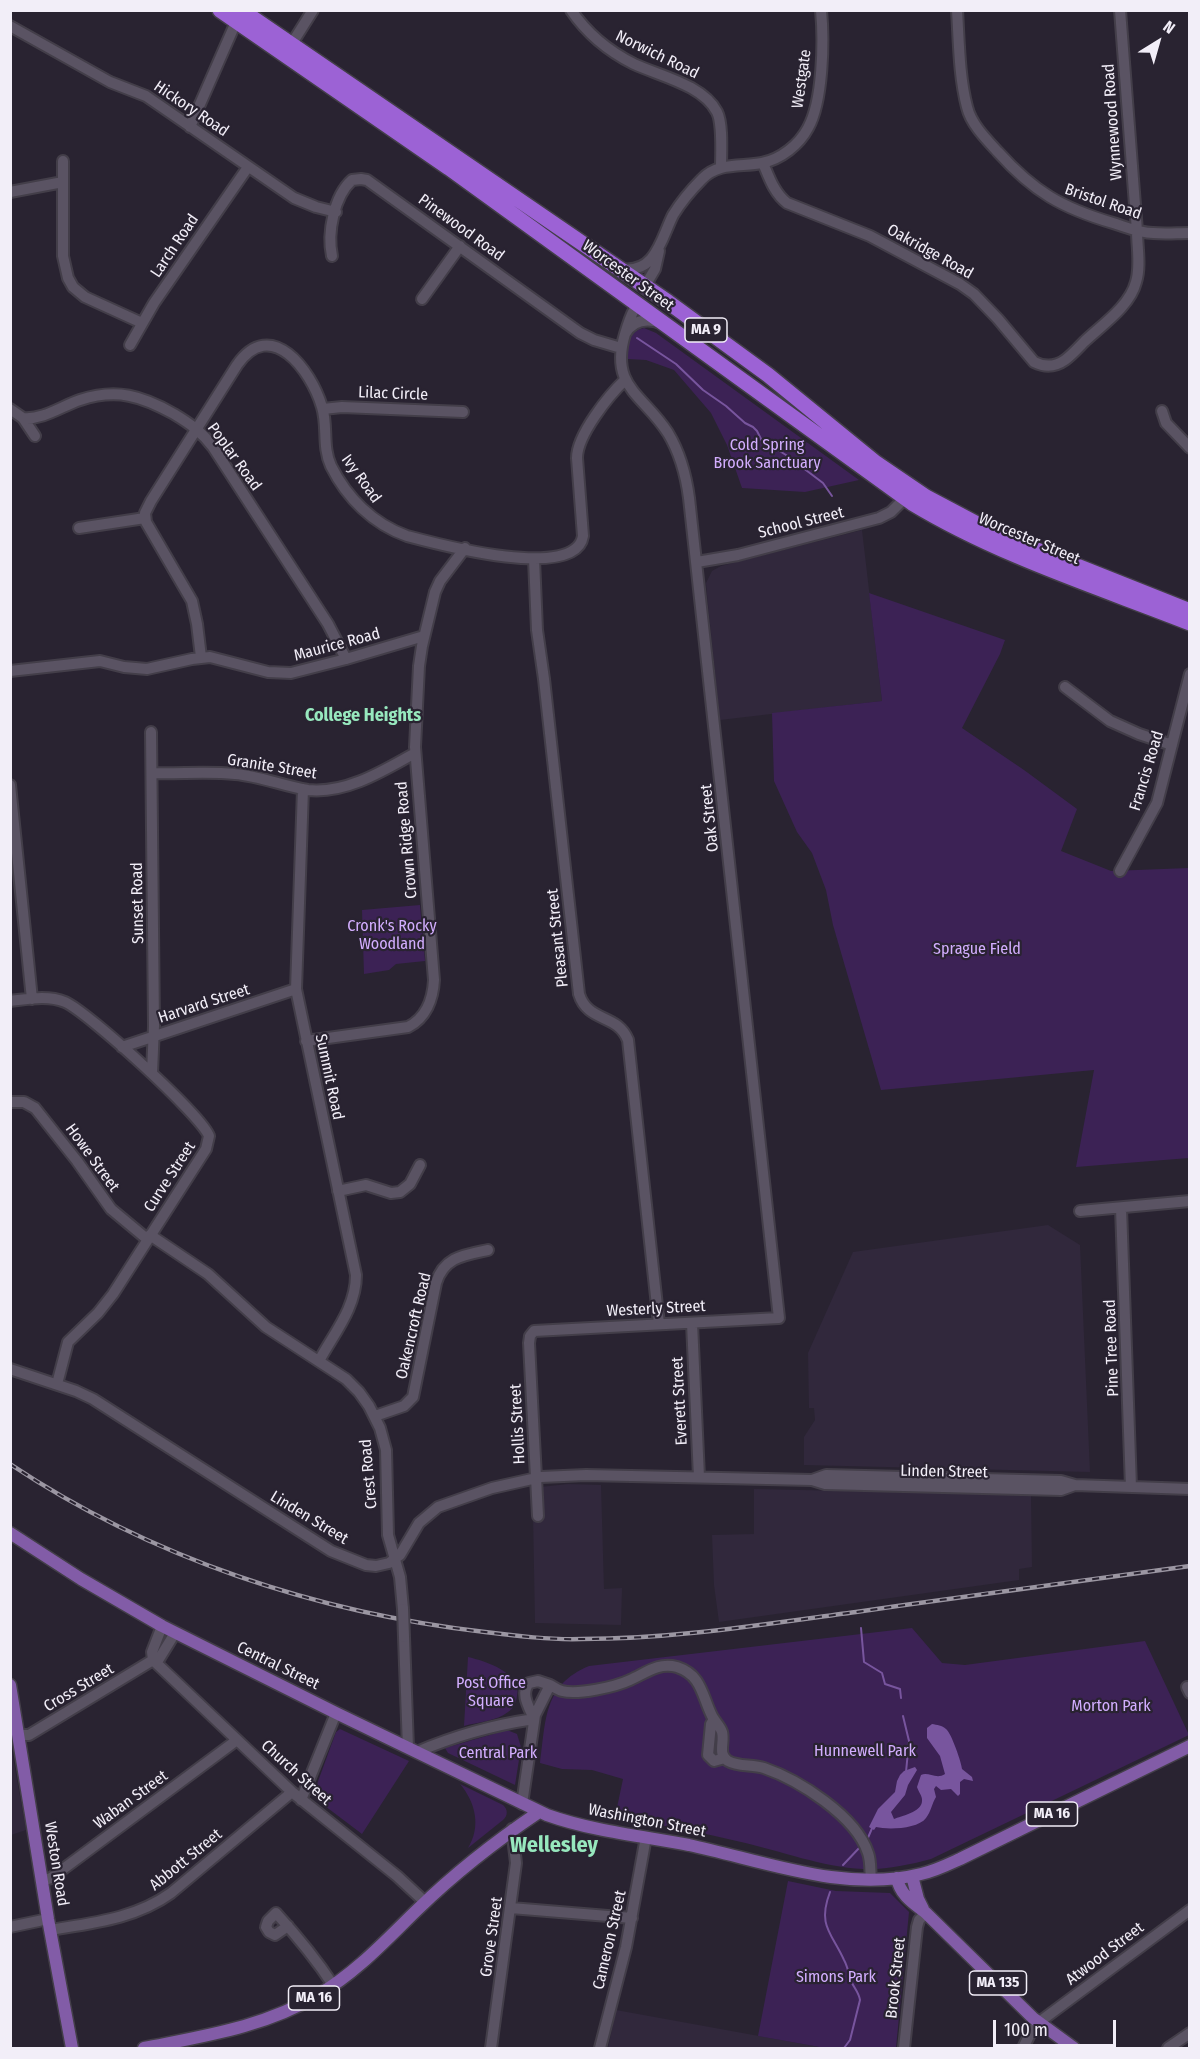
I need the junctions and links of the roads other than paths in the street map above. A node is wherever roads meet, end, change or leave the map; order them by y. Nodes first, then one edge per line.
1 (219, 10) edge
2 (313, 10) edge
3 (571, 10) edge
4 (821, 10) edge
5 (957, 10) edge
6 (1120, 10) edge
7 (239, 16) edge
8 (10, 26) edge
9 (10, 32) edge
10 (26, 36) junction
11 (291, 45) junction
12 (190, 127) junction
13 (63, 161) dead end
14 (763, 163) junction
15 (248, 166) junction
16 (722, 167) junction
17 (63, 182) junction
18 (10, 192) edge
19 (336, 212) junction
20 (1137, 231) junction
21 (1190, 233) edge
22 (660, 245) junction
23 (460, 246) junction
24 (332, 256) dead end
25 (616, 267) junction
26 (599, 277) junction
27 (645, 286) junction
28 (422, 299) dead end
29 (637, 305) junction
30 (680, 311) junction
31 (142, 323) junction
32 (665, 325) junction
33 (625, 334) junction
34 (130, 345) dead end
35 (621, 348) junction
36 (626, 380) junction
37 (10, 409) edge
38 (322, 409) junction
39 (1162, 411) dead end
40 (463, 412) dead end
41 (23, 418) junction
42 (197, 429) junction
43 (35, 436) dead end
44 (1190, 448) edge
45 (904, 498) junction
46 (145, 518) junction
47 (80, 528) dead end
48 (465, 548) junction
49 (534, 559) junction
50 (697, 562) junction
51 (1190, 611) edge
52 (1190, 623) edge
53 (424, 636) junction
54 (201, 657) junction
55 (346, 659) junction
56 (10, 671) edge
57 (1190, 674) edge
58 (1065, 687) dead end
59 (151, 732) dead end
60 (1172, 745) junction
61 (415, 753) junction
62 (152, 773) junction
63 (10, 785) edge
64 (303, 789) junction
65 (1120, 871) dead end
66 (296, 989) junction
67 (32, 999) junction
68 (10, 1001) edge
69 (154, 1035) junction
70 (306, 1041) junction
71 (122, 1047) junction
72 (152, 1073) junction
73 (10, 1102) edge
74 (420, 1165) dead end
75 (338, 1191) junction
76 (1190, 1201) edge
77 (1120, 1208) junction
78 (1080, 1211) dead end
79 (149, 1237) junction
80 (488, 1250) dead end
81 (779, 1318) joint
82 (692, 1323) junction
83 (659, 1324) junction
84 (534, 1331) joint
85 (319, 1361) junction
86 (10, 1369) edge
87 (57, 1384) junction
88 (375, 1416) junction
89 (699, 1477) junction
90 (536, 1478) junction
91 (1131, 1487) junction
92 (1190, 1489) edge
93 (538, 1516) dead end
94 (14, 1540) edge
95 (395, 1560) junction
96 (162, 1626) junction
97 (175, 1633) junction
98 (153, 1660) junction
99 (10, 1685) edge
100 (550, 1685) junction
101 (336, 1713) junction
102 (534, 1719) junction
103 (18, 1735) junction
104 (237, 1740) junction
105 (1190, 1746) edge
106 (412, 1750) junction
107 (309, 1781) junction
108 (290, 1790) junction
109 (301, 1800) junction
110 (522, 1804) junction
111 (539, 1812) junction
112 (512, 1829) junction
113 (646, 1837) junction
114 (912, 1876) junction
115 (897, 1878) junction
116 (871, 1880) junction
117 (42, 1881) junction
118 (425, 1902) junction
119 (511, 1908) junction
120 (1190, 1910) edge
121 (926, 1913) junction
122 (632, 1918) junction
123 (49, 1925) junction
124 (288, 1926) junction
125 (10, 1927) edge
126 (333, 1984) junction
127 (1039, 2023) junction
128 (1190, 2032) edge
129 (188, 2044) edge
130 (72, 2049) edge
131 (144, 2049) edge
132 (491, 2049) edge
133 (600, 2049) edge
134 (904, 2049) edge
135 (1023, 2049) edge
136 (1074, 2049) edge
137 (1168, 2049) edge

1 - 7 highway, Worcester Street / MA 9
2 - 11 street
3 - 16 street, Norwich Road
4 - 14 street, Westgate
5 - 20 street, Bristol Road
6 - 20 street, Wynnewood Road
7 - 11 highway, Worcester Street / MA 9
7 - 12 street
7 - 26 highway, Worcester Street / MA 9
8 - 10 street, Hickory Road
9 - 10 street, Hickory Road
10 - 12 street, Hickory Road
11 - 25 highway, Worcester Street / MA 9
12 - 15 street, Hickory Road
13 - 17 street
14 - 16 street, Westgate
14 - 20 street, Oakridge Road
15 - 19 street, Hickory Road
15 - 31 street, Larch Road
16 - 22 street, Westgate
17 - 18 street
17 - 31 street
19 - 23 street, Pinewood Road
19 - 24 street, Pinewood Road
20 - 21 street, Bristol Road
22 - 25 street, Westgate
22 - 27 street, Westgate
23 - 28 street
23 - 35 street, Pinewood Road
25 - 27 highway, Worcester Street / MA 9
26 - 27 highway
26 - 29 highway, Worcester Street / MA 9
27 - 30 highway, Worcester Street / MA 9
29 - 30 highway
29 - 32 highway, Worcester Street / MA 9
29 - 33 street, Oak Street
30 - 51 highway, Worcester Street / MA 9
31 - 34 street, Larch Road
32 - 33 street
32 - 45 highway, Worcester Street / MA 9
33 - 35 street, Oak Street
35 - 36 street, Oak Street
36 - 49 street, Ivy Road
36 - 50 street, Oak Street
37 - 41 street
38 - 40 street, Lilac Circle
38 - 42 street, Ivy Road
38 - 48 street, Ivy Road
39 - 44 street
41 - 42 street, Poplar Road
41 - 43 street
42 - 46 street, Ivy Road
42 - 55 street, Poplar Road
45 - 50 street, School Street
45 - 52 highway, Worcester Street / MA 9
46 - 47 street
46 - 54 street
48 - 49 street, Ivy Road
48 - 53 street, Crown Ridge Road
49 - 83 street, Pleasant Street
50 - 81 street, Oak Street
53 - 55 street, Maurice Road
53 - 61 street, Crown Ridge Road
54 - 55 street, Maurice Road
54 - 56 street, Maurice Road
57 - 60 street, Francis Road
58 - 60 street
59 - 62 street, Sunset Road
60 - 65 street, Francis Road
61 - 64 street, Granite Street
61 - 70 street, Crown Ridge Road
62 - 64 street, Granite Street
62 - 69 street, Sunset Road
63 - 67 street
64 - 66 street, Summit Road
66 - 69 street, Harvard Street
66 - 70 street, Summit Road
67 - 68 street, Curve Street
67 - 71 street, Curve Street
69 - 71 street, Harvard Street
69 - 72 street, Sunset Road
70 - 75 street, Summit Road
71 - 72 street, Curve Street
72 - 79 street, Curve Street
73 - 79 street, Howe Street
74 - 75 street
75 - 85 street, Summit Road
76 - 77 street
77 - 78 street
77 - 91 street, Pine Tree Road
79 - 85 street, Crest Road
79 - 87 street, Curve Street
80 - 88 street, Oakencroft Road
81 - 82 street, Westerly Street
82 - 83 street, Westerly Street
82 - 89 street, Everett Street
83 - 84 street, Westerly Street
84 - 90 street, Hollis Street
85 - 88 street, Crest Road
86 - 87 street, Linden Street
87 - 95 street, Linden Street
88 - 95 street, Crest Road
89 - 90 street, Linden Street
89 - 91 street, Linden Street
90 - 93 street, Hollis Street
90 - 95 street, Linden Street
91 - 92 street, Linden Street
94 - 96 main road, Central Street
95 - 106 street, Crest Road, bridge
96 - 97 main road, Central Street
96 - 98 street
97 - 98 street, Cross Street
97 - 101 main road, Central Street
98 - 103 street, Cross Street
98 - 104 street, Church Street
99 - 103 main road, Weston Road
100 - 102 street
100 - 102 street
100 - 116 street
101 - 106 main road, Central Street
101 - 107 street
102 - 106 street
102 - 110 street
103 - 117 main road, Weston Road
104 - 108 street, Church Street
104 - 117 street, Waban Street
105 - 114 main road, Washington Street / MA 16
106 - 110 main road, Central Street
107 - 108 street, Abbott Street
107 - 109 street
108 - 109 street, Church Street
108 - 123 street, Abbott Street
109 - 118 street, Church Street
110 - 111 main road, Central Street
111 - 112 main road, MA 16
111 - 113 main road, Washington Street / MA 16
112 - 118 main road, MA 16
112 - 119 street, Grove Street
113 - 116 main road, Washington Street / MA 16
113 - 122 street, Cameron Street
114 - 115 main road, Washington Street / MA 16
114 - 121 main road, MA 135
115 - 116 main road, Washington Street / MA 16
115 - 121 main road, MA 135
117 - 123 main road, Weston Road
118 - 126 main road, MA 16
119 - 122 street
119 - 132 street, Grove Street
120 - 127 street, Atwood Street
121 - 127 main road, MA 135
121 - 134 street, Brook Street
122 - 133 street, Cameron Street
123 - 125 street, Abbott Street
123 - 130 main road, Weston Road
124 - 124 street
124 - 126 street
126 - 129 main road, MA 16
127 - 135 street
127 - 136 main road, MA 135
128 - 137 street
129 - 131 main road, MA 16

